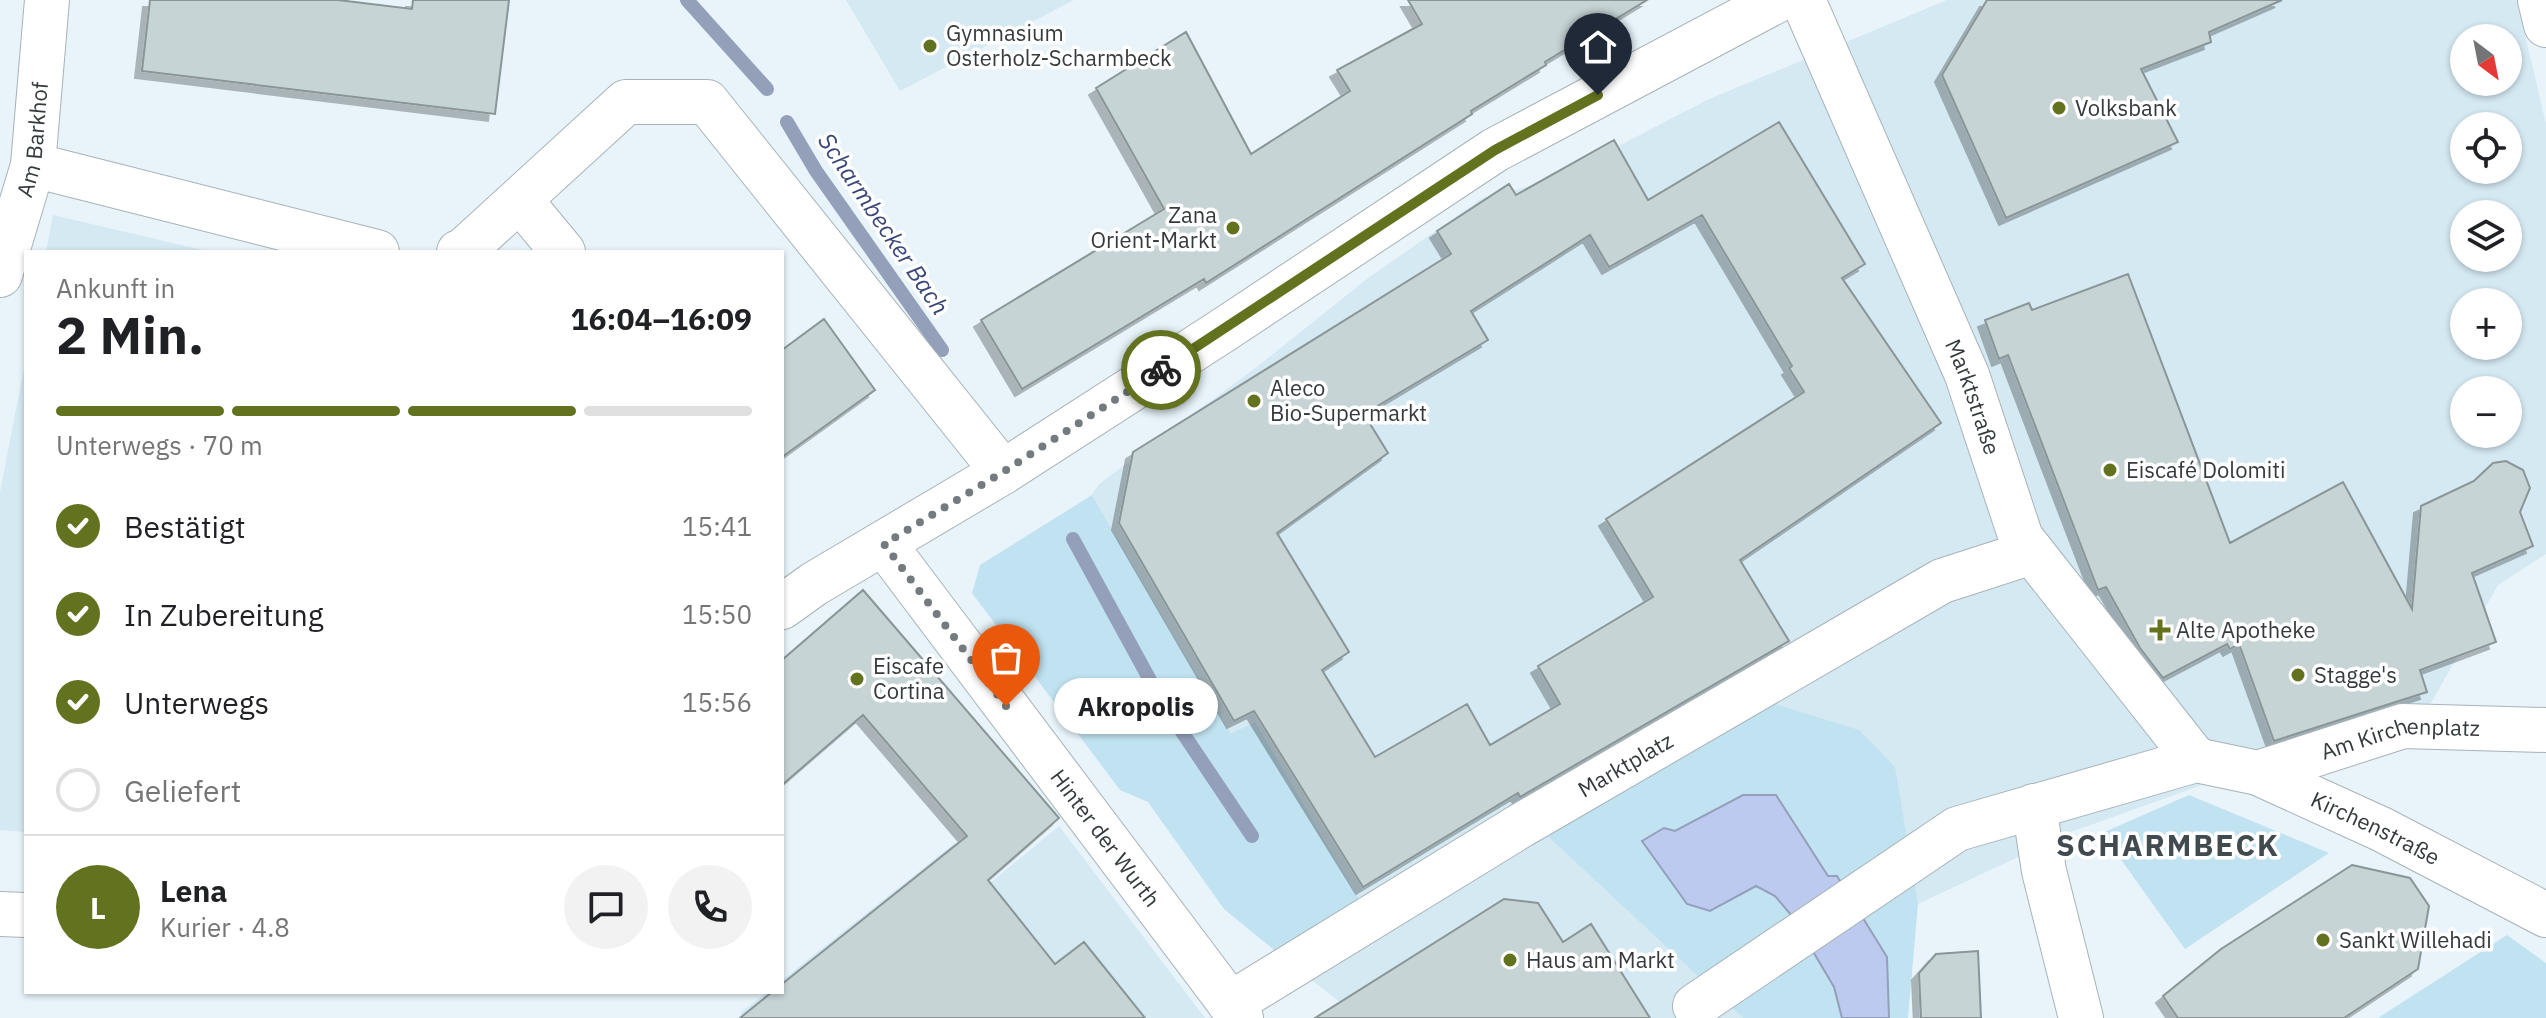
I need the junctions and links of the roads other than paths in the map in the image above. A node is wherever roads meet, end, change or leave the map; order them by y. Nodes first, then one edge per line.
1 (1778, 0) edge
2 (1803, 0) edge
3 (2540, 0) edge
4 (52, 3) edge
5 (2546, 25) edge
6 (33, 165) junction
7 (520, 200) junction
8 (477, 247) edge
9 (369, 250) edge
10 (561, 250) edge
11 (0, 275) edge
12 (1003, 472) junction
13 (884, 544) junction
14 (2032, 552) junction
15 (784, 606) edge
16 (2546, 730) edge
17 (2196, 760) junction
18 (2258, 773) junction
19 (2034, 806) junction
20 (0, 914) edge
21 (24, 915) edge
22 (2546, 915) edge
23 (1695, 1006) dead end
24 (1237, 1013) edge
25 (2081, 1018) edge

1 - 12 street
2 - 14 street, Marktstraße
3 - 5 street
4 - 6 street, Am Barkhof
6 - 9 street
6 - 11 street, Am Barkhof
7 - 8 street
7 - 10 street
7 - 12 street
12 - 13 street
13 - 15 street
13 - 24 street, Hinter der Wurth
14 - 17 street, Marktstraße
14 - 24 street, Marktplatz
16 - 18 street, Am Kirchenplatz
17 - 18 street, Kirchenstraße
17 - 19 street
18 - 22 street, Kirchenstraße
19 - 23 street
19 - 25 street
20 - 21 street

